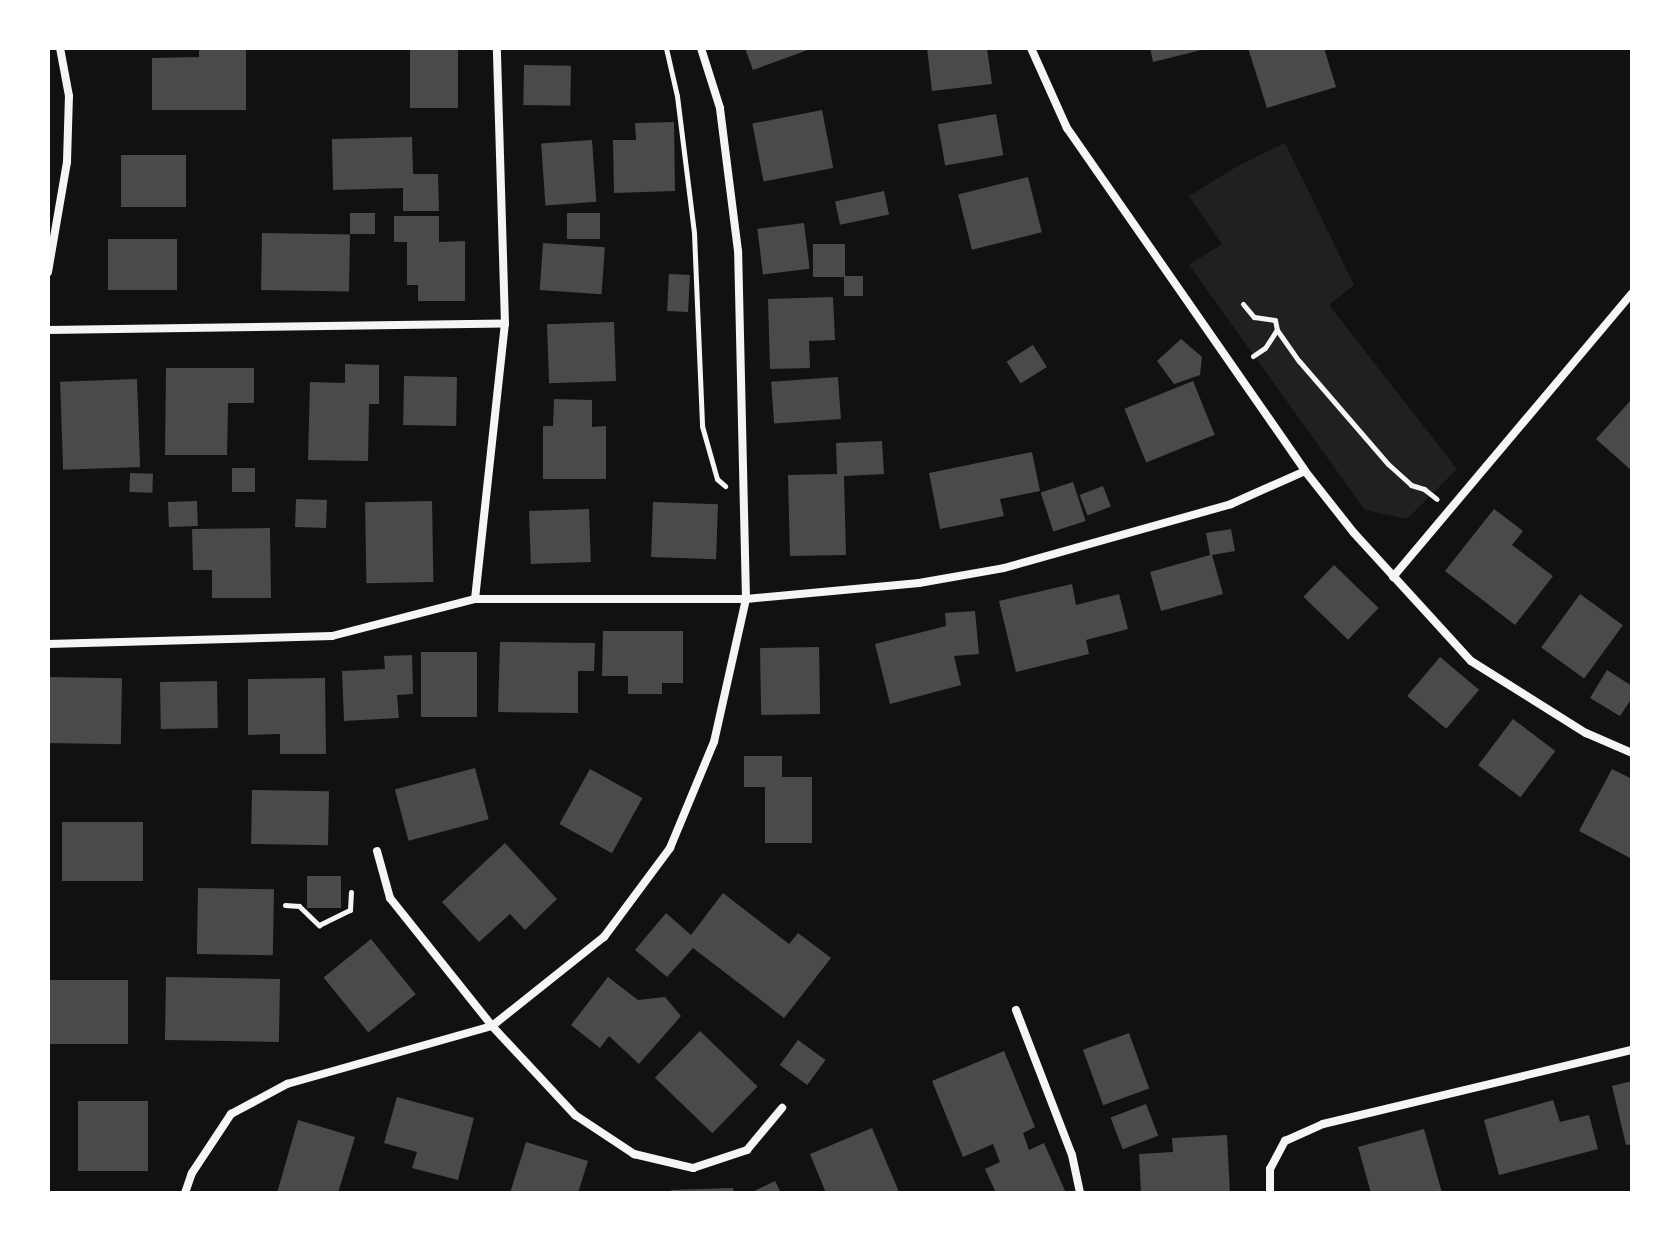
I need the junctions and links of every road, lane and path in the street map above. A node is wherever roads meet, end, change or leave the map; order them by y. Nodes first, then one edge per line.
1 (60, 48) edge
2 (497, 48) edge
3 (666, 48) edge
4 (701, 48) edge
5 (1031, 48) edge
6 (48, 272) edge
7 (1632, 293) edge
8 (1243, 304) dead end
9 (505, 324) junction
10 (48, 330) edge
11 (1277, 330) junction
12 (1253, 356) dead end
13 (1305, 471) junction
14 (717, 479) dead end
15 (1432, 495) dead end
16 (1393, 577) junction
17 (475, 599) junction
18 (746, 599) junction
19 (48, 644) edge
20 (1632, 753) edge
21 (377, 851) dead end
22 (351, 892) dead end
23 (285, 905) dead end
24 (1016, 1010) dead end
25 (492, 1026) junction
26 (1632, 1050) edge
27 (782, 1108) dead end
28 (185, 1193) edge
29 (1080, 1193) edge
30 (1270, 1193) edge

1 - 6 street
2 - 9 street
3 - 14 path
4 - 18 street
5 - 13 street
7 - 16 street
8 - 11 path
9 - 10 street
9 - 17 street
11 - 12 path
11 - 15 path
13 - 16 street
13 - 18 street
16 - 20 street
17 - 18 street
17 - 19 street
18 - 25 street
21 - 25 street
22 - 23 path
24 - 29 street
25 - 27 street
25 - 28 street
26 - 30 street

